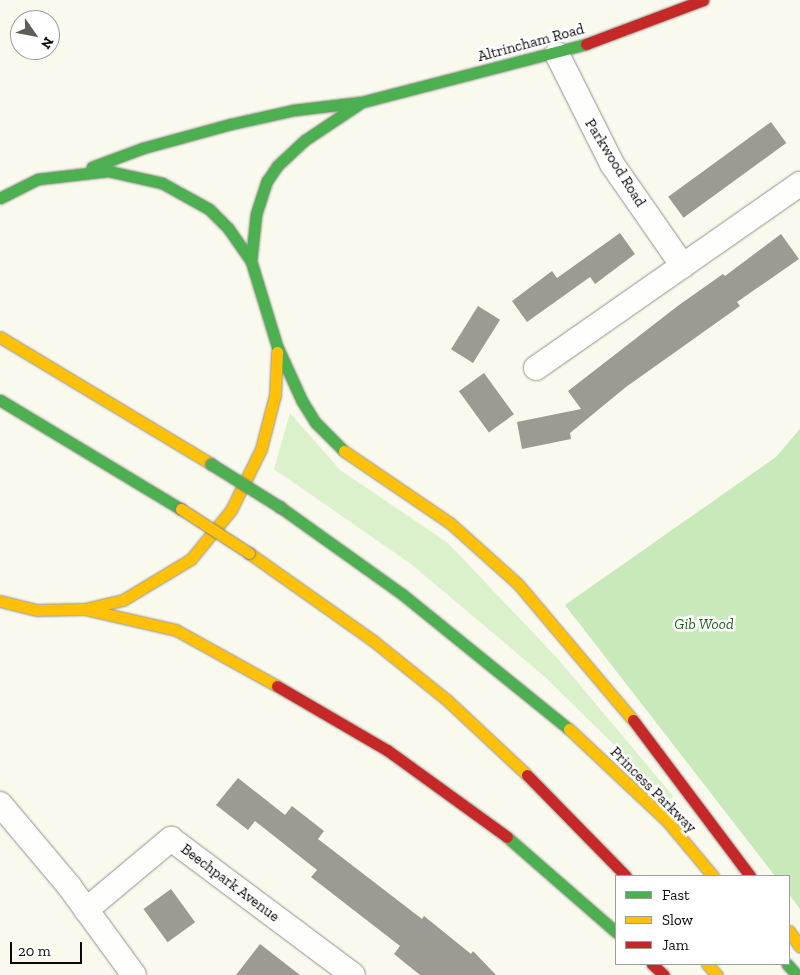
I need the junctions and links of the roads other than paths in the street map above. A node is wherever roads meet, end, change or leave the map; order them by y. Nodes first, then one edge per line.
1 (704, 0) edge
2 (557, 54) junction
3 (362, 102) junction
4 (79, 172) junction
5 (0, 184) edge
6 (800, 184) edge
7 (22, 186) junction
8 (0, 198) edge
9 (251, 261) junction
10 (683, 266) junction
11 (0, 337) edge
12 (277, 346) junction
13 (536, 368) dead end
14 (0, 400) edge
15 (0, 600) edge
16 (12, 605) junction
17 (0, 607) edge
18 (84, 609) junction
19 (0, 804) edge
20 (625, 875) edge
21 (712, 875) edge
22 (749, 875) edge
23 (86, 910) junction
24 (615, 931) edge
25 (790, 932) edge
26 (800, 947) edge
27 (653, 965) edge
28 (708, 965) edge
29 (788, 965) edge
30 (134, 975) edge
31 (353, 975) edge
32 (664, 975) edge
33 (717, 975) edge
34 (797, 975) edge

1 - 2 highway, Altrincham Road
2 - 3 highway, Altrincham Road
2 - 10 street, Parkwood Road
3 - 4 highway, Altrincham Road
3 - 9 highway, Altrincham Road
4 - 7 highway
4 - 9 highway
5 - 7 highway
6 - 10 street
7 - 8 highway
9 - 12 highway
10 - 13 street
11 - 21 highway, Princess Parkway, bridge
12 - 18 highway
12 - 22 highway
14 - 20 highway, bridge
15 - 16 highway
16 - 17 highway
16 - 18 highway
18 - 24 highway
19 - 23 street
23 - 30 street
23 - 31 street, Beechpark Avenue
25 - 26 highway
27 - 32 highway
28 - 33 highway
29 - 34 highway

